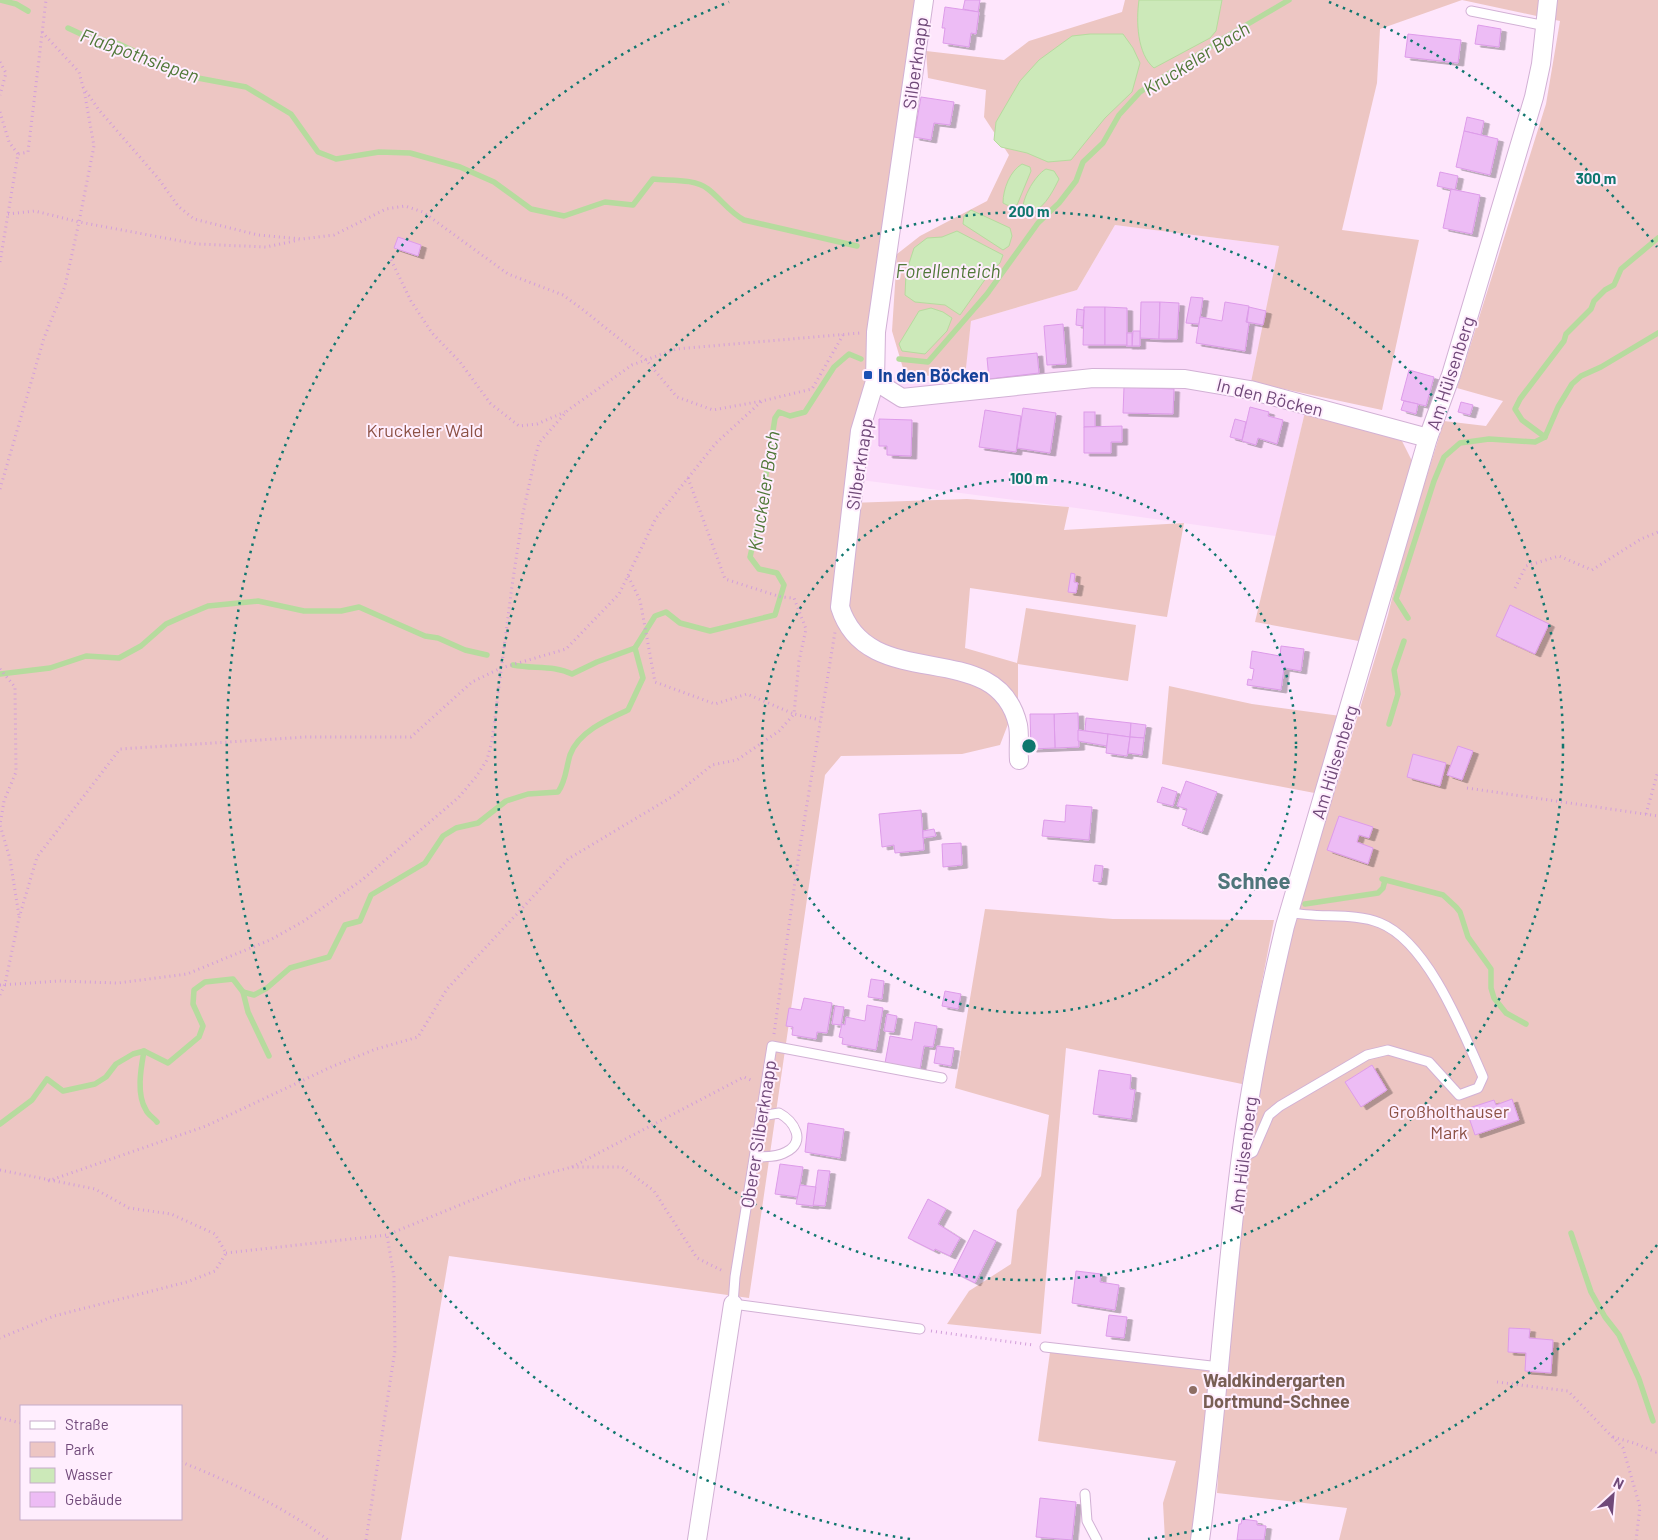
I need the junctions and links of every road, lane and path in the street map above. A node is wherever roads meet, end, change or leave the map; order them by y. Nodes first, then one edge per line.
1 (46, 0) edge
2 (924, 0) edge
3 (1548, 0) edge
4 (1471, 11) dead end
5 (1546, 26) junction
6 (42, 32) junction
7 (0, 62) edge
8 (83, 87) junction
9 (0, 95) edge
10 (0, 112) edge
11 (18, 154) junction
12 (8, 214) junction
13 (79, 222) junction
14 (302, 239) junction
15 (391, 260) dead end
16 (0, 262) edge
17 (646, 360) junction
18 (875, 381) junction
19 (762, 401) junction
20 (568, 410) junction
21 (1428, 438) junction
22 (688, 477) junction
23 (0, 489) edge
24 (1658, 532) edge
25 (627, 576) junction
26 (1515, 588) dead end
27 (840, 607) junction
28 (501, 668) junction
29 (0, 669) edge
30 (794, 714) junction
31 (820, 720) junction
32 (1019, 760) dead end
33 (1658, 771) edge
34 (1467, 788) dead end
35 (1646, 814) junction
36 (1658, 816) edge
37 (1289, 912) junction
38 (19, 918) junction
39 (6, 984) junction
40 (0, 985) edge
41 (0, 995) edge
42 (772, 1046) junction
43 (942, 1078) dead end
44 (766, 1086) junction
45 (761, 1116) junction
46 (755, 1156) junction
47 (1241, 1158) junction
48 (572, 1168) junction
49 (0, 1170) edge
50 (48, 1181) junction
51 (387, 1235) junction
52 (226, 1253) junction
53 (735, 1277) junction
54 (733, 1304) junction
55 (920, 1329) joint
56 (0, 1338) edge
57 (1045, 1347) joint
58 (1220, 1367) junction
59 (1497, 1382) dead end
60 (0, 1418) edge
61 (20, 1423) edge
62 (1612, 1437) junction
63 (1658, 1451) edge
64 (182, 1462) edge
65 (1086, 1494) dead end
66 (328, 1540) edge
67 (366, 1540) edge
68 (697, 1540) edge
69 (1097, 1540) edge
70 (1200, 1540) edge
71 (1636, 1540) edge

1 - 6 path
2 - 18 street, Silberknapp
3 - 5 street, Am Hülsenberg
4 - 5 lane
5 - 21 street, Am Hülsenberg
6 - 8 path
6 - 11 path
7 - 9 path
8 - 13 path
8 - 14 path
10 - 11 path
11 - 12 path
12 - 13 path
12 - 16 path
13 - 14 path
13 - 23 path
14 - 17 path
15 - 20 path
17 - 19 path
17 - 19 path
17 - 20 path
18 - 21 street, In den Böcken
18 - 27 street, Silberknapp
19 - 22 path
20 - 28 path
21 - 37 street, Am Hülsenberg
22 - 25 path
22 - 30 path
24 - 26 path
25 - 28 path
25 - 30 path
27 - 31 path
27 - 32 street, Silberknapp
28 - 38 path
28 - 39 path
29 - 38 path
30 - 31 path
30 - 50 path
31 - 42 path
33 - 35 path
34 - 35 path
35 - 36 path
37 - 47 street, Am Hülsenberg
37 - 47 lane
38 - 39 path
39 - 40 path
39 - 41 path
42 - 43 lane, Oberer Silberknapp
42 - 44 lane, Oberer Silberknapp
44 - 45 lane, Oberer Silberknapp
44 - 48 path
45 - 46 lane, Oberer Silberknapp
45 - 46 lane
46 - 53 lane, Oberer Silberknapp
47 - 58 street, Am Hülsenberg
48 - 51 path
48 - 53 path
49 - 50 path
50 - 52 path
51 - 52 path
51 - 67 path
52 - 56 path
53 - 54 lane, Oberer Silberknapp
54 - 55 lane
54 - 68 street, Oberer Silberknapp
55 - 57 path
57 - 58 lane
58 - 70 street, Am Hülsenberg
59 - 62 path
60 - 61 path
62 - 63 path
62 - 71 path
64 - 66 path
65 - 69 lane

